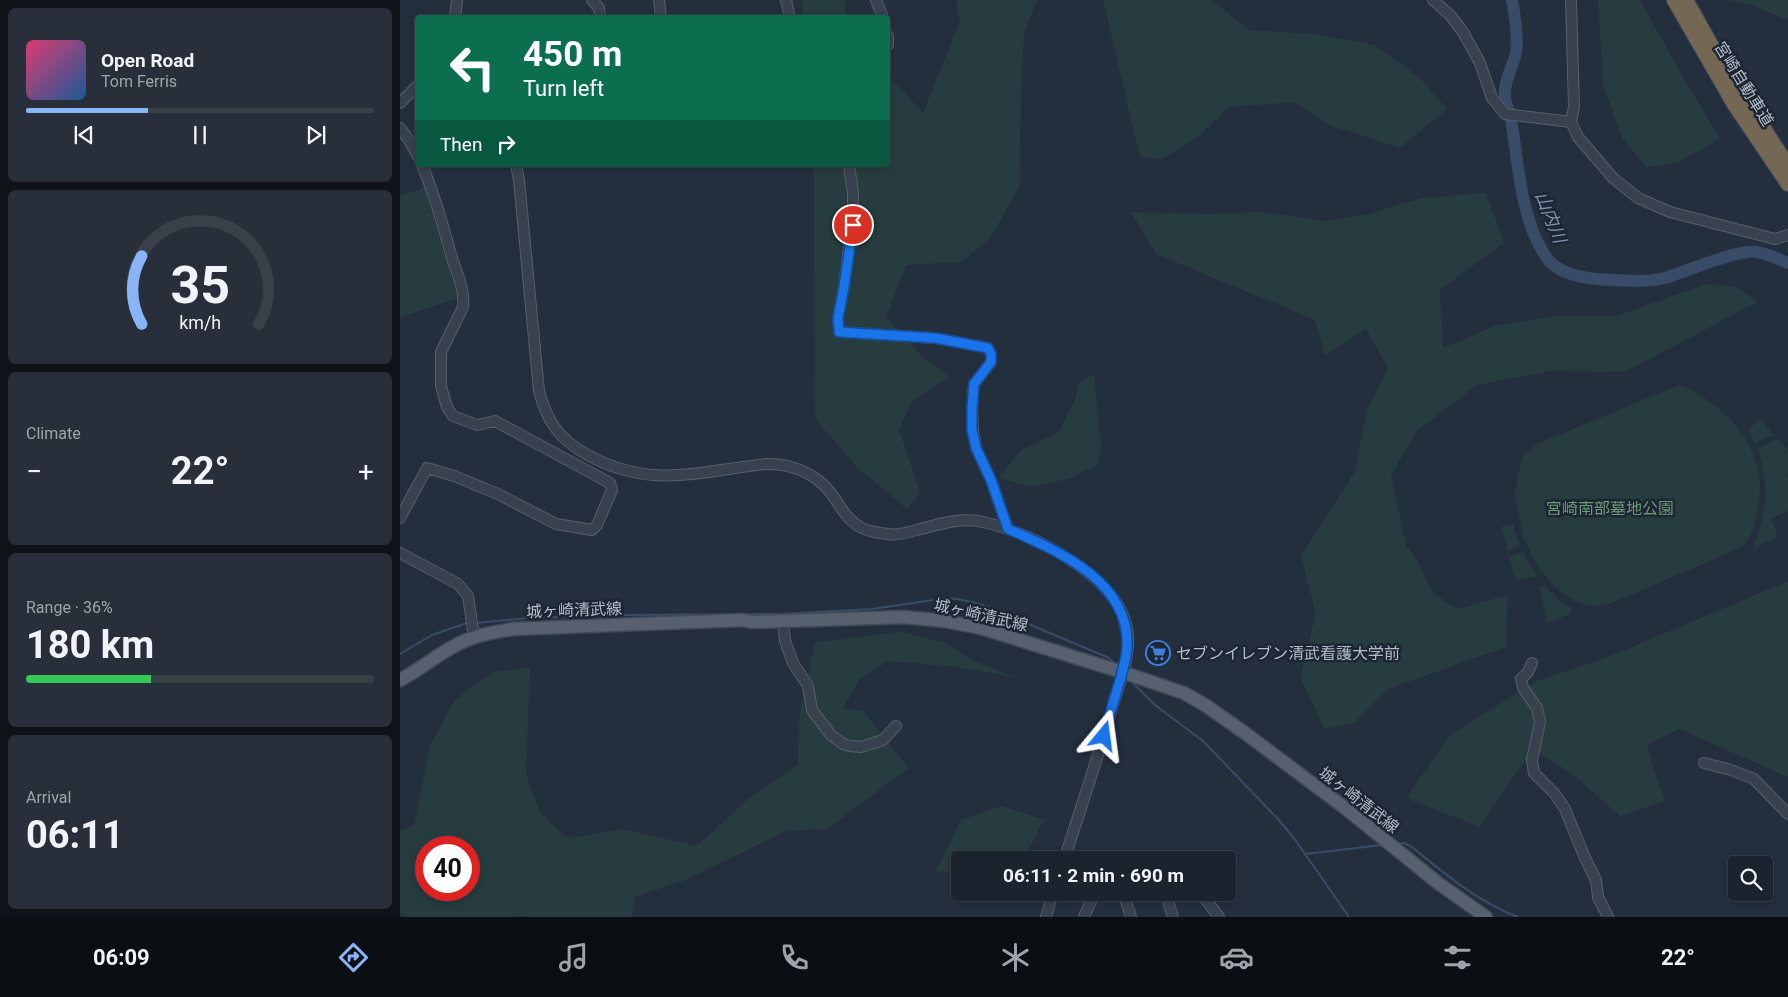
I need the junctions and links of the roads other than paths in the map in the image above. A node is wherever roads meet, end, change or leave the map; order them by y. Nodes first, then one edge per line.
1 (457, 0) edge
2 (592, 0) edge
3 (659, 0) edge
4 (786, 0) edge
5 (876, 0) edge
6 (1433, 0) edge
7 (1571, 0) edge
8 (1674, 0) edge
9 (1686, 0) edge
10 (456, 15) edge
11 (600, 15) edge
12 (661, 15) edge
13 (789, 15) edge
14 (882, 15) edge
15 (415, 88) edge
16 (400, 102) edge
17 (1571, 122) junction
18 (400, 128) edge
19 (415, 151) edge
20 (1788, 166) edge
21 (423, 167) edge
22 (516, 167) edge
23 (849, 167) edge
24 (1788, 184) edge
25 (1788, 235) edge
26 (400, 518) edge
27 (1008, 529) junction
28 (400, 553) edge
29 (783, 620) junction
30 (474, 637) junction
31 (1532, 663) dead end
32 (1126, 673) junction
33 (400, 680) edge
34 (896, 726) dead end
35 (1704, 763) dead end
36 (1788, 814) edge
37 (1067, 851) edge
38 (1050, 901) edge
39 (1091, 901) edge
40 (1126, 901) edge
41 (1167, 901) edge
42 (1207, 901) edge
43 (1046, 917) edge
44 (1084, 917) edge
45 (1131, 917) edge
46 (1173, 917) edge
47 (1219, 917) edge
48 (1486, 917) edge
49 (1608, 917) edge

1 - 10 street
2 - 11 street
3 - 12 street
4 - 13 street
5 - 14 street
6 - 17 street
7 - 17 street
8 - 24 highway, 宮崎自動車道
9 - 20 highway, 宮崎自動車道
15 - 16 street
17 - 25 street
18 - 19 street
21 - 26 street
22 - 27 street
23 - 27 street
27 - 32 street
28 - 30 street
29 - 30 main road, 城ヶ崎清武線
29 - 32 main road, 城ヶ崎清武線
29 - 34 street
30 - 33 main road, 城ヶ崎清武線
31 - 49 street
32 - 37 street
32 - 48 main road, 城ヶ崎清武線
35 - 36 street
38 - 43 street
39 - 44 street
40 - 45 street
41 - 46 street
42 - 47 street

